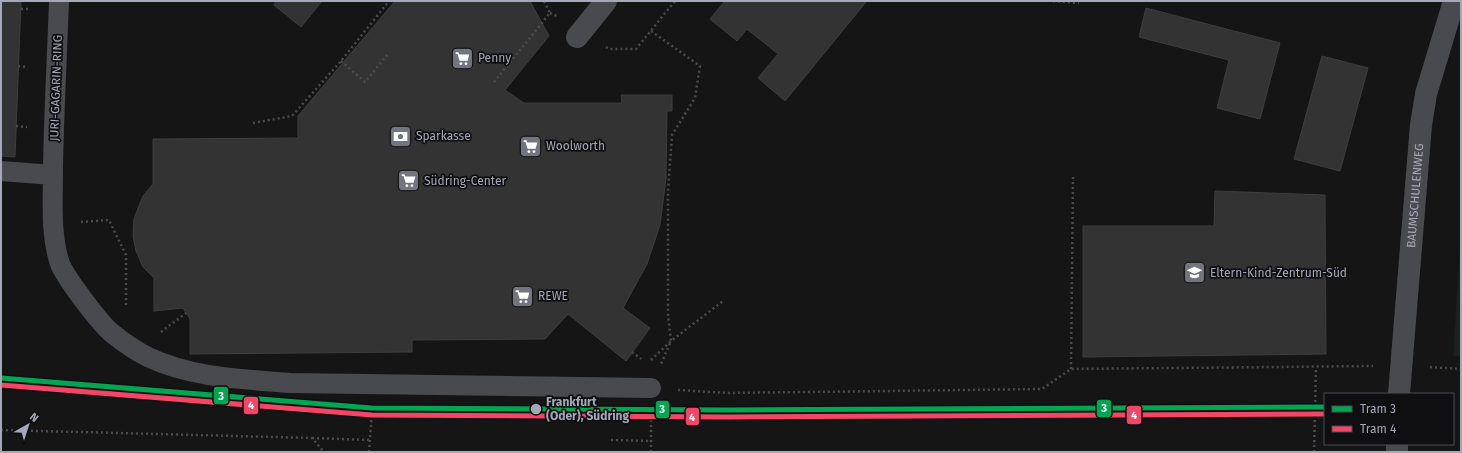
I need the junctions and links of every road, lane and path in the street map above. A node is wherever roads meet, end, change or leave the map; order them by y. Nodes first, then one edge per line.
1 (59, 1) edge
2 (389, 1) edge
3 (544, 1) edge
4 (606, 1) edge
5 (1054, 1) edge
6 (1454, 1) edge
7 (1078, 3) dead end
8 (651, 31) dead end
9 (577, 37) dead end
10 (388, 54) dead end
11 (340, 61) junction
12 (494, 82) dead end
13 (253, 123) dead end
14 (1, 172) edge
15 (53, 175) junction
16 (1073, 175) dead end
17 (54, 224) junction
18 (723, 301) dead end
19 (126, 312) dead end
20 (186, 313) dead end
21 (168, 327) dead end
22 (671, 341) junction
23 (632, 352) dead end
24 (642, 360) dead end
25 (647, 364) dead end
26 (1401, 366) junction
27 (1316, 367) junction
28 (1071, 369) junction
29 (1461, 369) edge
30 (651, 388) junction
31 (1399, 393) edge
32 (1, 430) edge
33 (312, 438) junction
34 (611, 440) dead end
35 (651, 441) junction
36 (324, 452) edge
37 (369, 452) edge
38 (651, 452) edge
39 (1314, 452) edge

1 - 15 lane, JURI-GAGARIN-RING
2 - 11 path
3 - 12 path
4 - 9 street
5 - 7 path
6 - 26 street, BAUMSCHULENWEG
8 - 22 path
10 - 11 path
11 - 13 path
14 - 15 lane
15 - 17 lane, JURI-GAGARIN-RING
16 - 28 path
17 - 19 path
17 - 30 lane, JURI-GAGARIN-RING
18 - 22 path
20 - 21 path
22 - 25 path
22 - 30 path
23 - 24 path
26 - 27 path
26 - 29 path
26 - 31 street, BAUMSCHULENWEG
27 - 28 path
27 - 39 path
28 - 30 path
30 - 35 path
32 - 33 path
33 - 36 path
33 - 37 path
34 - 35 path
35 - 38 path

